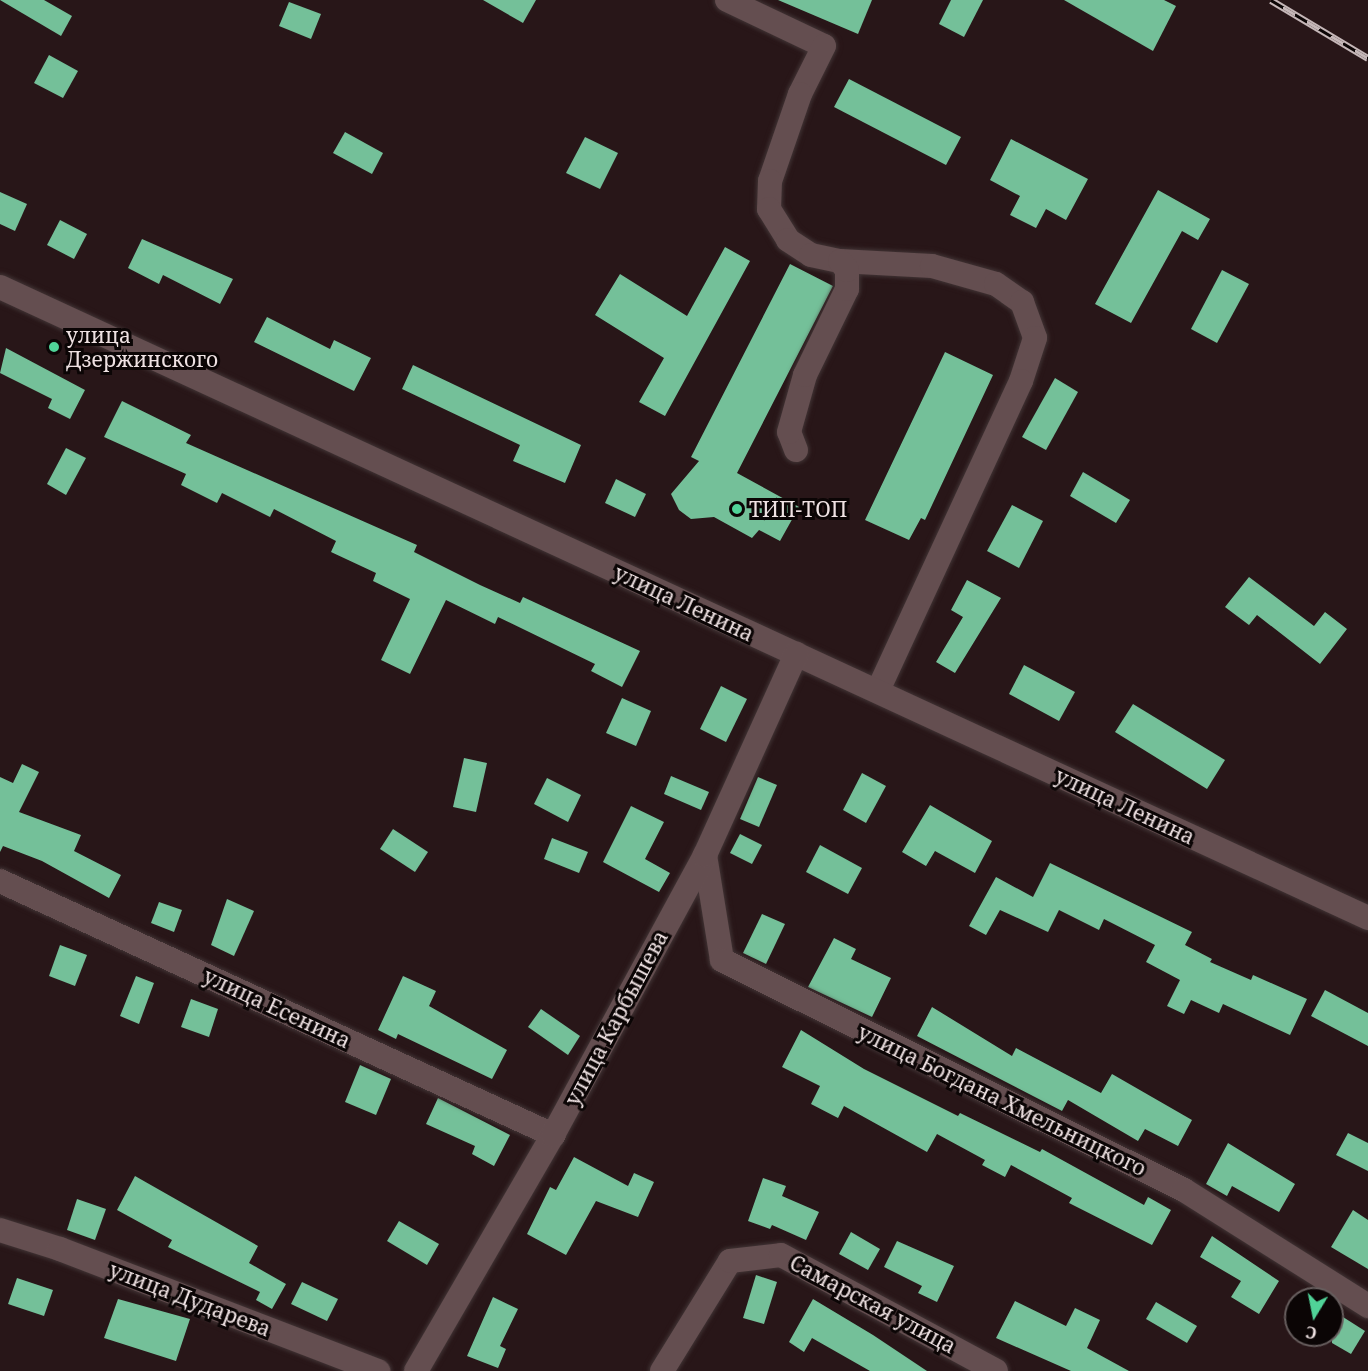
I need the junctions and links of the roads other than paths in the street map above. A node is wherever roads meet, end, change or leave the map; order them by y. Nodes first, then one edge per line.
1 (727, 0) edge
2 (840, 261) junction
3 (0, 287) edge
4 (796, 450) dead end
5 (796, 654) junction
6 (878, 691) junction
7 (705, 855) junction
8 (0, 881) edge
9 (1368, 918) edge
10 (553, 1135) junction
11 (0, 1230) edge
12 (1368, 1306) edge
13 (378, 1371) edge
14 (416, 1371) edge
15 (663, 1371) edge
16 (996, 1371) edge

1 - 2 street
2 - 4 street
2 - 6 street
3 - 5 street, улица Ленина
5 - 6 street, улица Ленина
5 - 7 street, улица Карбышева
6 - 9 street, улица Ленина
7 - 10 street, улица Карбышева
7 - 12 street, улица Богдана Хмельницкого
8 - 10 street, улица Есенина
10 - 14 street, улица Карбышева
11 - 13 street, улица Дударева
15 - 16 street, Самарская улица

